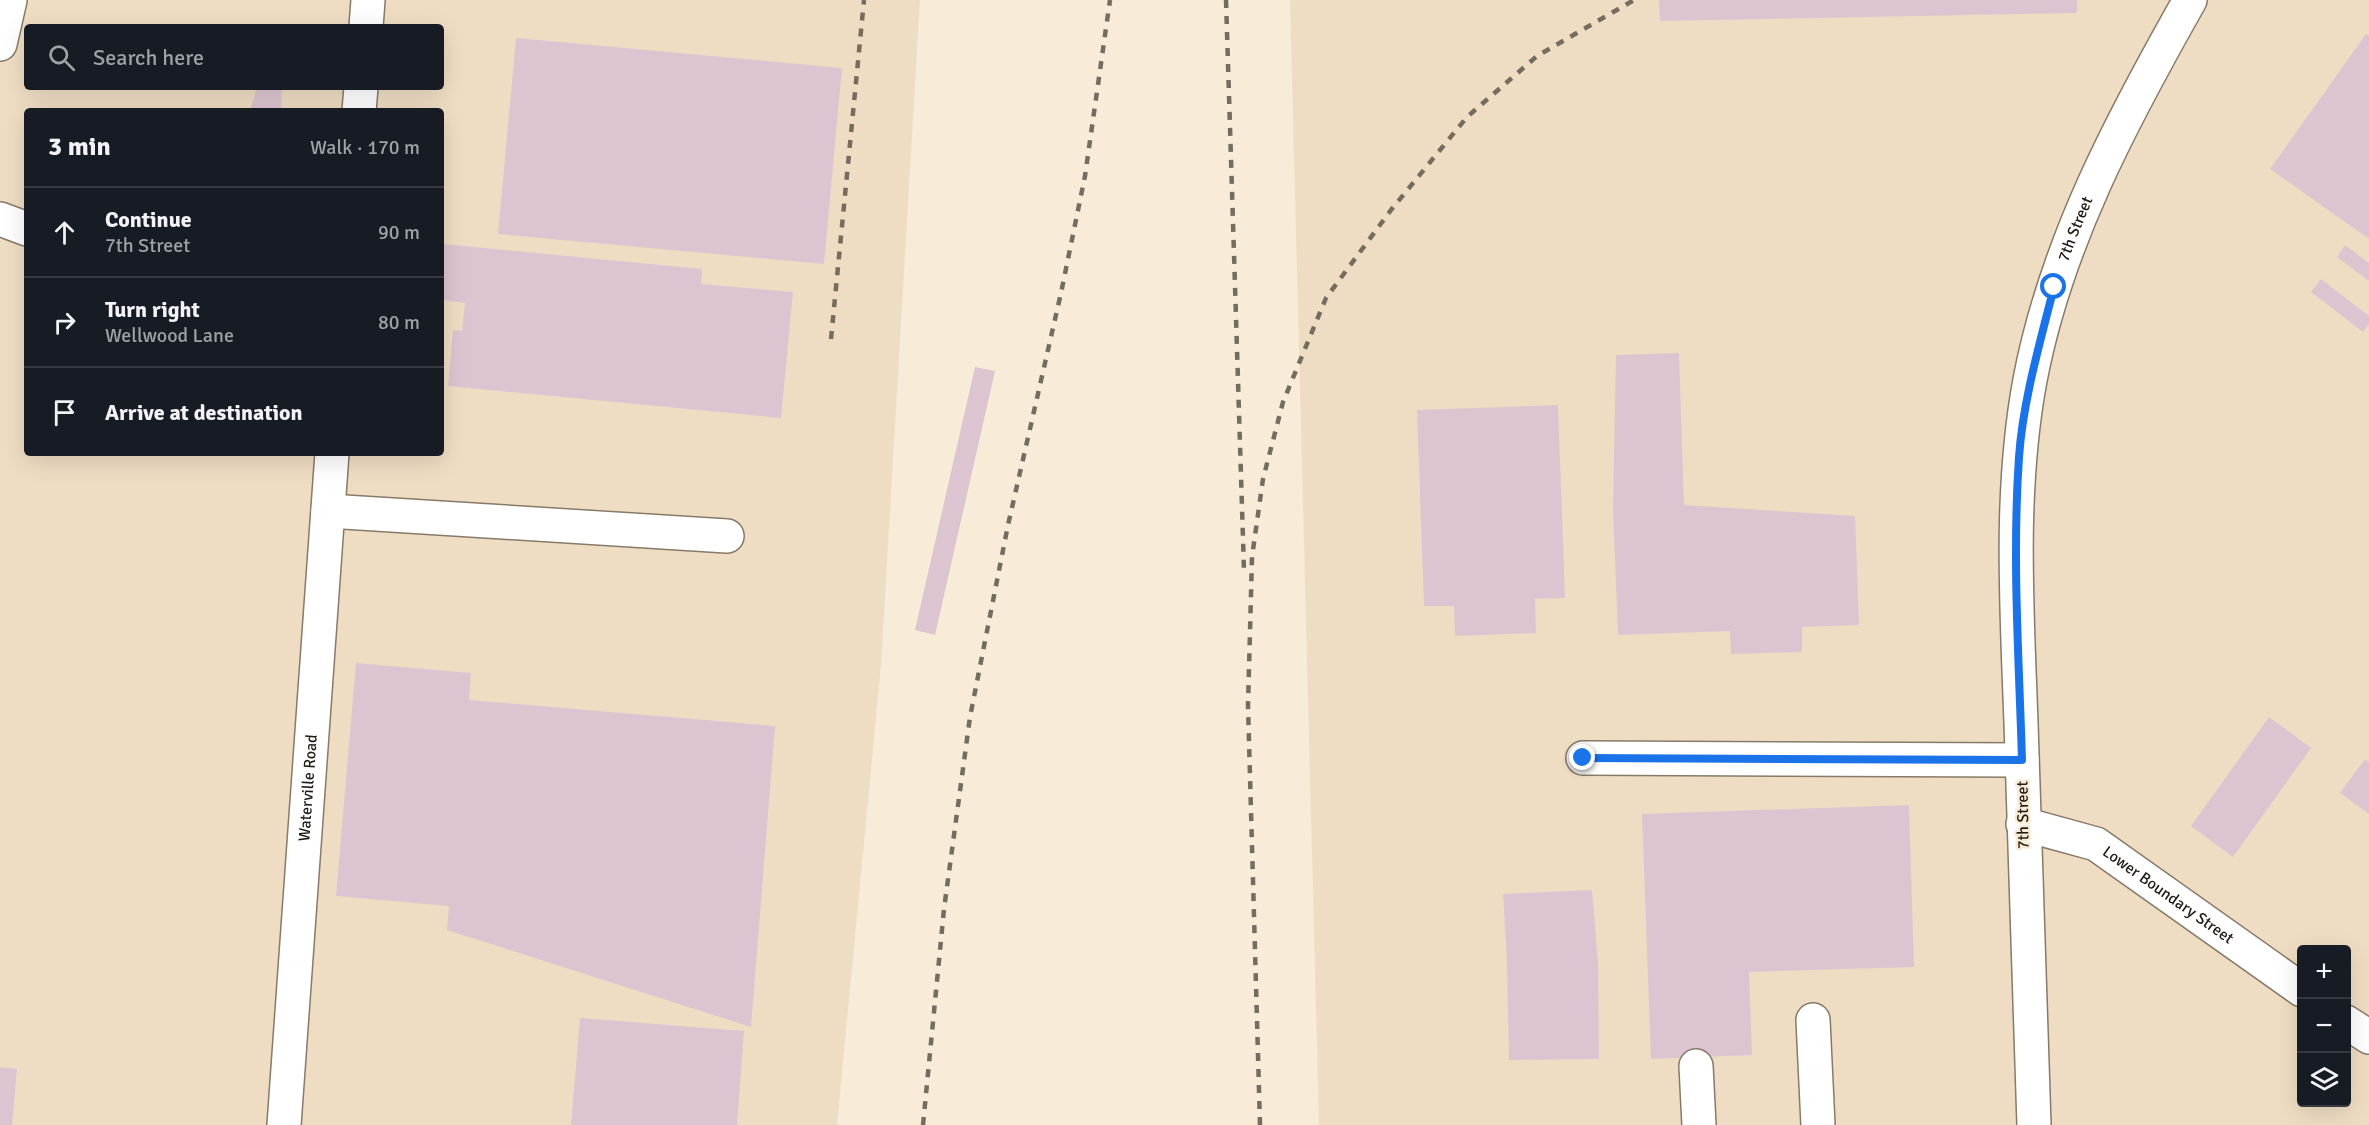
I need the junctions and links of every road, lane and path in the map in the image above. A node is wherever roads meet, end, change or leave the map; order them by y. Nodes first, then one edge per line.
1 (10, 0) edge
2 (368, 0) edge
3 (2190, 0) edge
4 (366, 24) edge
5 (0, 44) edge
6 (361, 90) edge
7 (359, 108) edge
8 (0, 219) edge
9 (24, 228) edge
10 (332, 456) edge
11 (328, 511) junction
12 (727, 536) dead end
13 (1583, 758) dead end
14 (2022, 760) junction
15 (2023, 824) junction
16 (2297, 987) edge
17 (1813, 1020) dead end
18 (2351, 1025) edge
19 (2369, 1037) edge
20 (1696, 1066) dead end
21 (284, 1125) edge
22 (1699, 1125) edge
23 (1818, 1125) edge
24 (2034, 1125) edge

1 - 5 street
2 - 4 street
3 - 14 street, 7th Street
6 - 7 street
8 - 9 street
10 - 11 street, Waterville Road
11 - 12 street
11 - 21 street, Waterville Road
13 - 14 street
14 - 15 street, 7th Street
15 - 16 street, Lower Boundary Street
15 - 24 street, 7th Street
17 - 23 street
18 - 19 street
20 - 22 street

